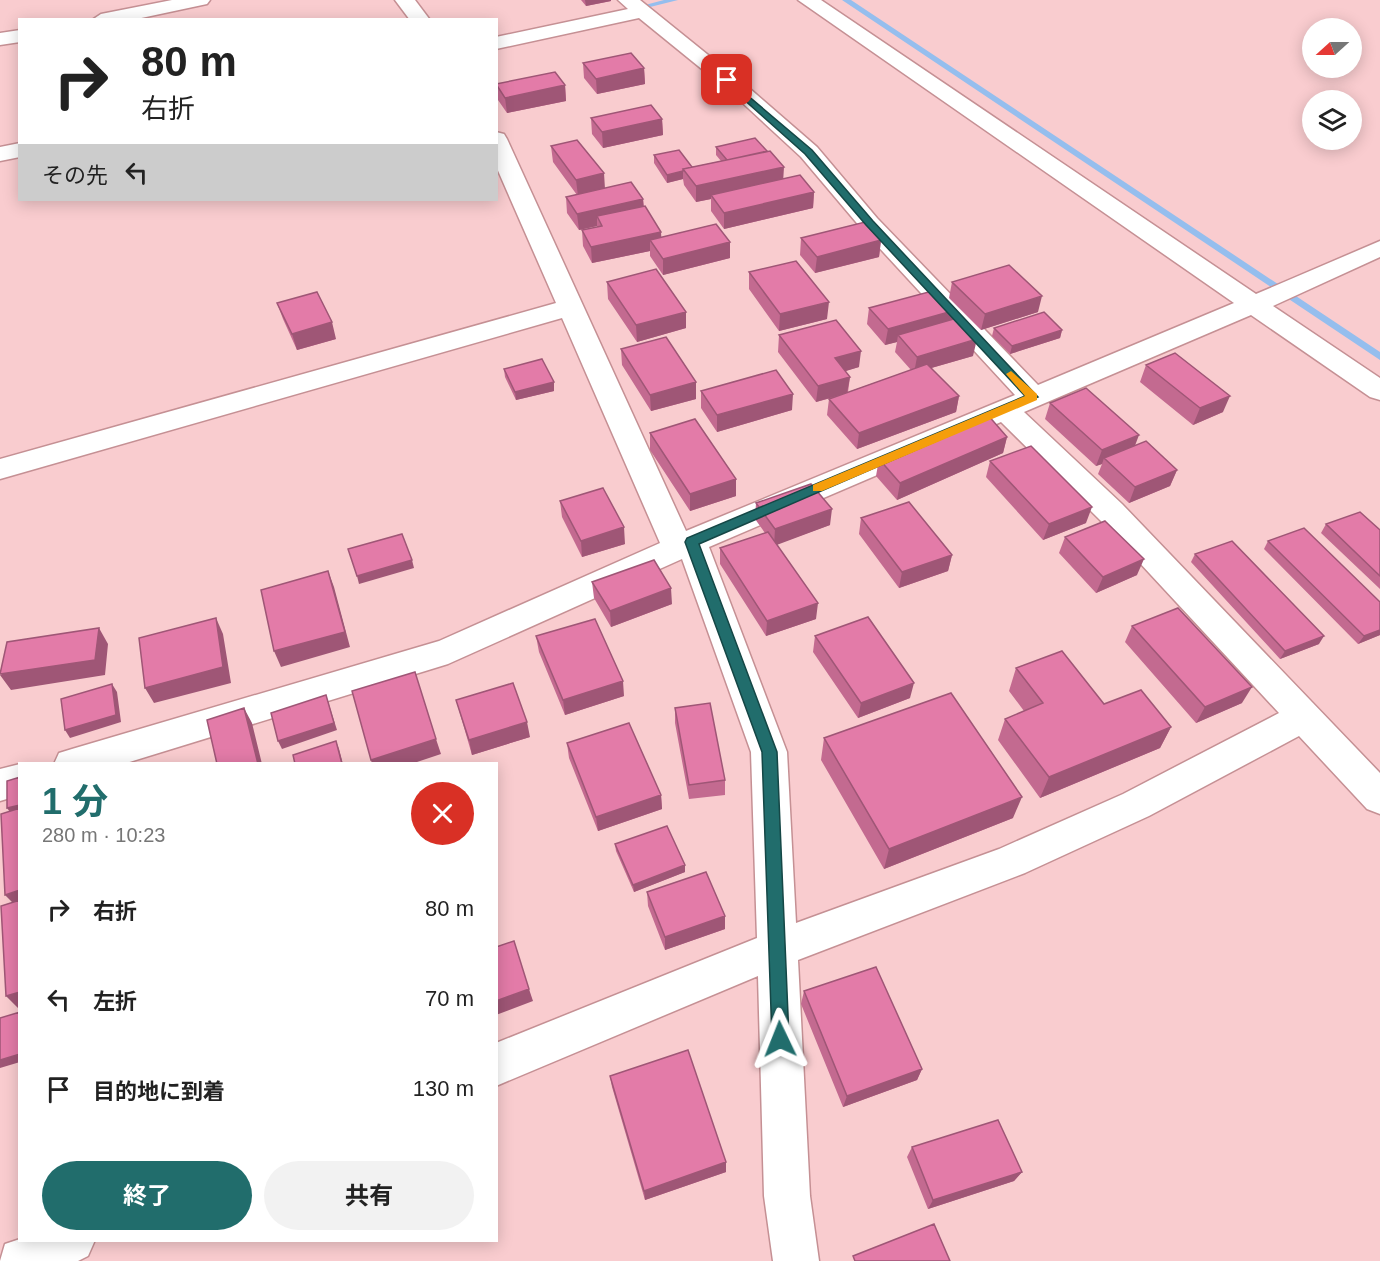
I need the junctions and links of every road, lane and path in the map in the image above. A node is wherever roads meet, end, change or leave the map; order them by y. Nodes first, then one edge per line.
1 (200, 0) edge
2 (405, 0) edge
3 (808, 0) edge
4 (635, 6) edge
5 (111, 18) edge
6 (418, 18) edge
7 (18, 36) edge
8 (0, 39) edge
9 (498, 42) edge
10 (498, 144) edge
11 (18, 150) edge
12 (0, 154) edge
13 (1380, 248) edge
14 (1253, 303) junction
15 (571, 307) junction
16 (1380, 391) edge
17 (1033, 397) junction
18 (1004, 409) junction
19 (0, 469) edge
20 (685, 545) junction
21 (1303, 717) junction
22 (79, 762) edge
23 (18, 780) edge
24 (0, 785) edge
25 (1380, 798) edge
26 (777, 949) junction
27 (498, 1064) edge
28 (67, 1242) edge
29 (22, 1261) edge
30 (796, 1261) edge

1 - 5 street
2 - 6 street
3 - 14 street
4 - 9 street
4 - 17 street
7 - 8 street
10 - 15 street
11 - 12 street
13 - 14 street
14 - 16 street
14 - 17 street
15 - 19 street
15 - 20 street
17 - 18 street
18 - 20 street
18 - 21 street
20 - 22 street
20 - 26 street
21 - 25 street
21 - 26 street
23 - 24 street
26 - 27 street
26 - 30 street
28 - 29 street

